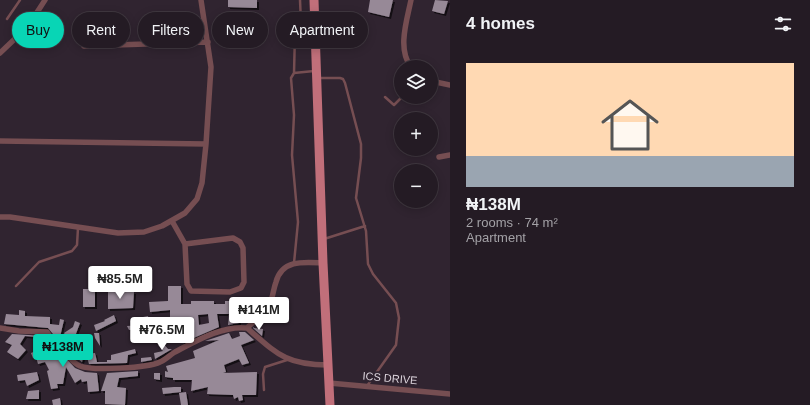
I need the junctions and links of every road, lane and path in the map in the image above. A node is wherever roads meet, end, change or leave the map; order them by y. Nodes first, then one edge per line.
1 (20, 0) edge
2 (45, 0) edge
3 (201, 0) edge
4 (300, 0) edge
5 (314, 0) edge
6 (411, 0) edge
7 (7, 19) dead end
8 (208, 42) junction
9 (130, 45) edge
10 (0, 53) edge
11 (408, 60) edge
12 (294, 73) junction
13 (317, 74) junction
14 (438, 82) edge
15 (450, 85) edge
16 (385, 97) dead end
17 (395, 104) edge
18 (0, 141) edge
19 (206, 144) junction
20 (450, 155) edge
21 (438, 157) dead end
22 (0, 217) edge
23 (172, 220) junction
24 (365, 226) junction
25 (78, 228) junction
26 (322, 240) junction
27 (185, 244) junction
28 (294, 263) junction
29 (323, 263) junction
30 (16, 286) dead end
31 (0, 328) edge
32 (247, 328) junction
33 (288, 360) junction
34 (328, 365) junction
35 (329, 383) junction
36 (367, 386) junction
37 (264, 390) dead end
38 (450, 394) edge
39 (330, 405) edge

1 - 7 lane
2 - 10 street
3 - 8 street
4 - 12 lane
5 - 13 main road
6 - 11 street
8 - 9 street
8 - 19 street
12 - 13 lane
12 - 28 lane
13 - 24 lane
13 - 26 main road
14 - 15 street
16 - 17 lane
18 - 19 street
19 - 23 street
20 - 21 street
22 - 25 street
23 - 25 street
23 - 27 street
24 - 26 lane
24 - 36 lane
25 - 30 lane
26 - 29 main road
27 - 27 street
28 - 29 street
28 - 32 street
29 - 34 main road
31 - 32 street
32 - 33 street
33 - 34 street
33 - 37 lane
34 - 35 main road
35 - 36 street, ICS DRIVE
35 - 39 main road
36 - 38 street, ICS DRIVE

